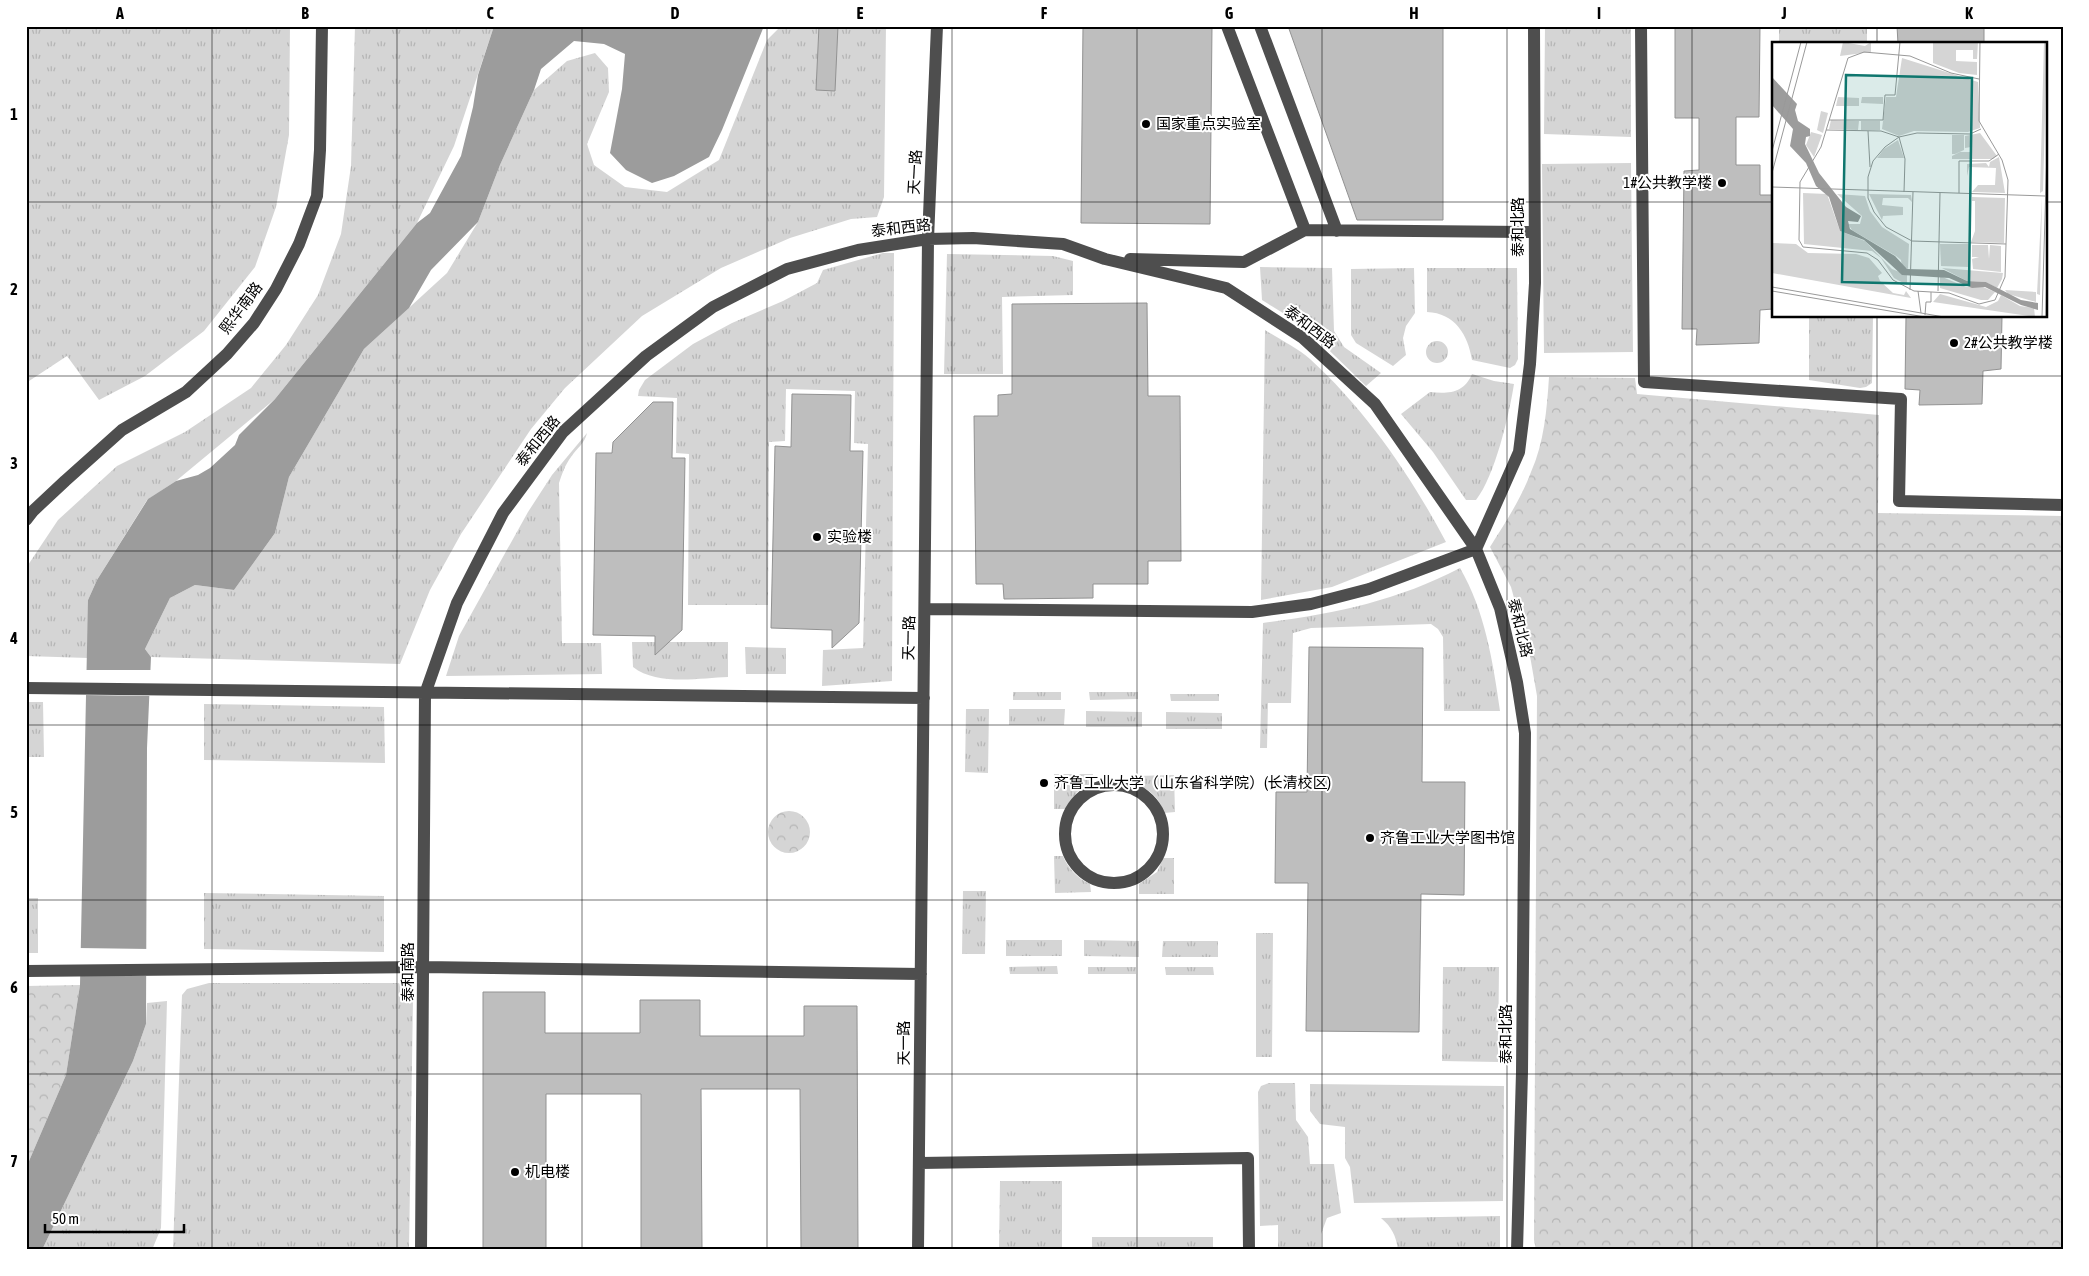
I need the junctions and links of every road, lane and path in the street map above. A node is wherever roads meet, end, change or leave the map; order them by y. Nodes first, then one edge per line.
1 (322, 26) edge
2 (937, 26) edge
3 (1227, 26) edge
4 (1260, 26) edge
5 (1534, 26) edge
6 (1641, 26) edge
7 (1305, 230) junction
8 (1337, 231) junction
9 (1534, 232) junction
10 (928, 240) junction
11 (1105, 259) junction
12 (2063, 505) edge
13 (26, 520) edge
14 (1476, 549) junction
15 (925, 609) junction
16 (26, 688) edge
17 (425, 694) junction
18 (924, 698) junction
19 (1163, 835) joint
20 (424, 967) junction
21 (26, 971) edge
22 (921, 974) junction
23 (920, 1163) junction
24 (421, 1250) edge
25 (918, 1250) edge
26 (1249, 1250) edge
27 (1518, 1250) edge

1 - 13 street, 熙华南路
2 - 10 street, 天一路
3 - 7 street
4 - 8 street
5 - 9 street, 泰和北路
6 - 12 street
7 - 8 street
7 - 11 street
8 - 9 street
9 - 14 street, 泰和北路
10 - 11 street, 泰和西路
10 - 15 street, 天一路
10 - 17 street, 泰和西路
11 - 14 street, 泰和西路
14 - 15 street
14 - 27 street, 泰和北路
15 - 18 street, 天一路
16 - 17 street
17 - 18 street
17 - 20 street, 泰和南路
18 - 22 street, 天一路
19 - 19 street
20 - 21 street
20 - 22 street
20 - 24 street, 泰和南路
22 - 23 street, 天一路
23 - 25 street, 天一路
23 - 26 street

